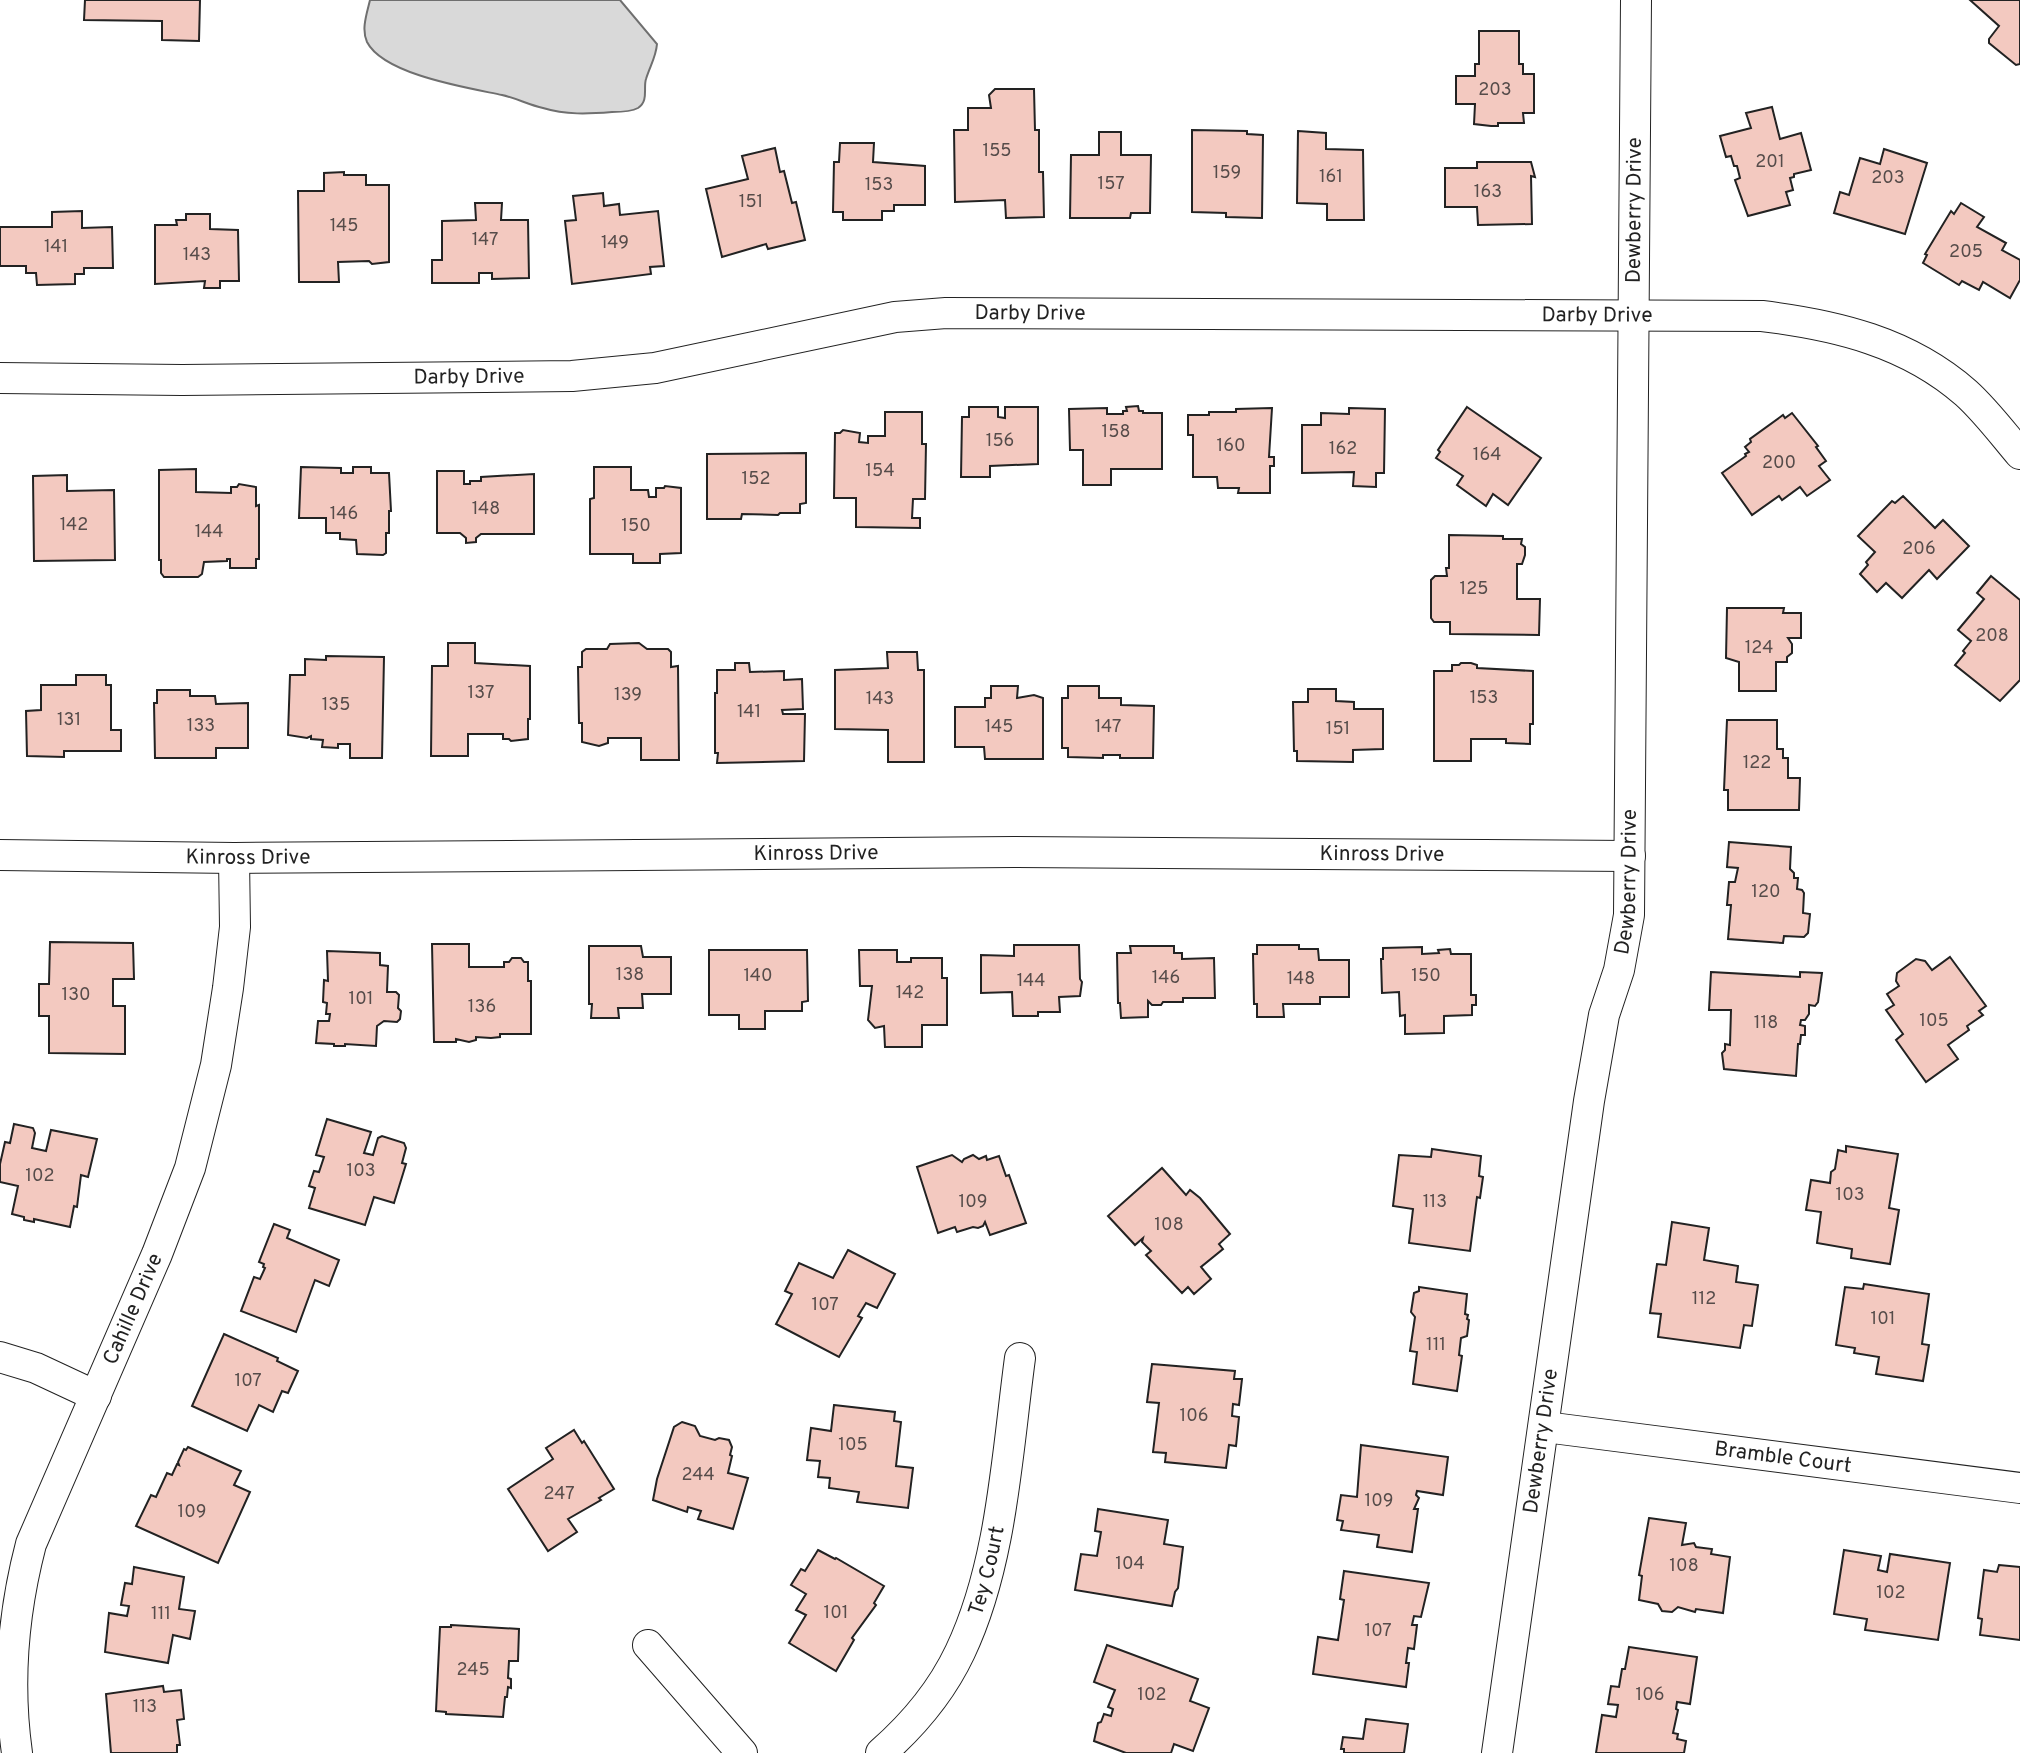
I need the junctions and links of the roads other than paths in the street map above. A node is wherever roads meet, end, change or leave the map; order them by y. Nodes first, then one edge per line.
1 (1636, 0) edge
2 (1633, 316) junction
3 (0, 378) edge
4 (2020, 454) edge
5 (0, 855) edge
6 (1630, 856) junction
7 (234, 858) junction
8 (0, 1357) edge
9 (1020, 1358) dead end
10 (96, 1396) junction
11 (1545, 1427) junction
12 (2020, 1488) edge
13 (648, 1645) dead end
14 (17, 1753) edge
15 (743, 1753) edge
16 (881, 1753) edge
17 (1497, 1753) edge

1 - 2 street, Dewberry Drive
2 - 3 street, Darby Drive
2 - 4 street, Darby Drive
2 - 6 street, Dewberry Drive
5 - 7 street, Kinross Drive
6 - 7 street, Kinross Drive
6 - 11 street, Dewberry Drive
7 - 10 street, Cahille Drive
8 - 10 street
9 - 16 street, Tey Court
10 - 14 street, Cahille Drive
11 - 12 street, Bramble Court
11 - 17 street, Dewberry Drive
13 - 15 street

